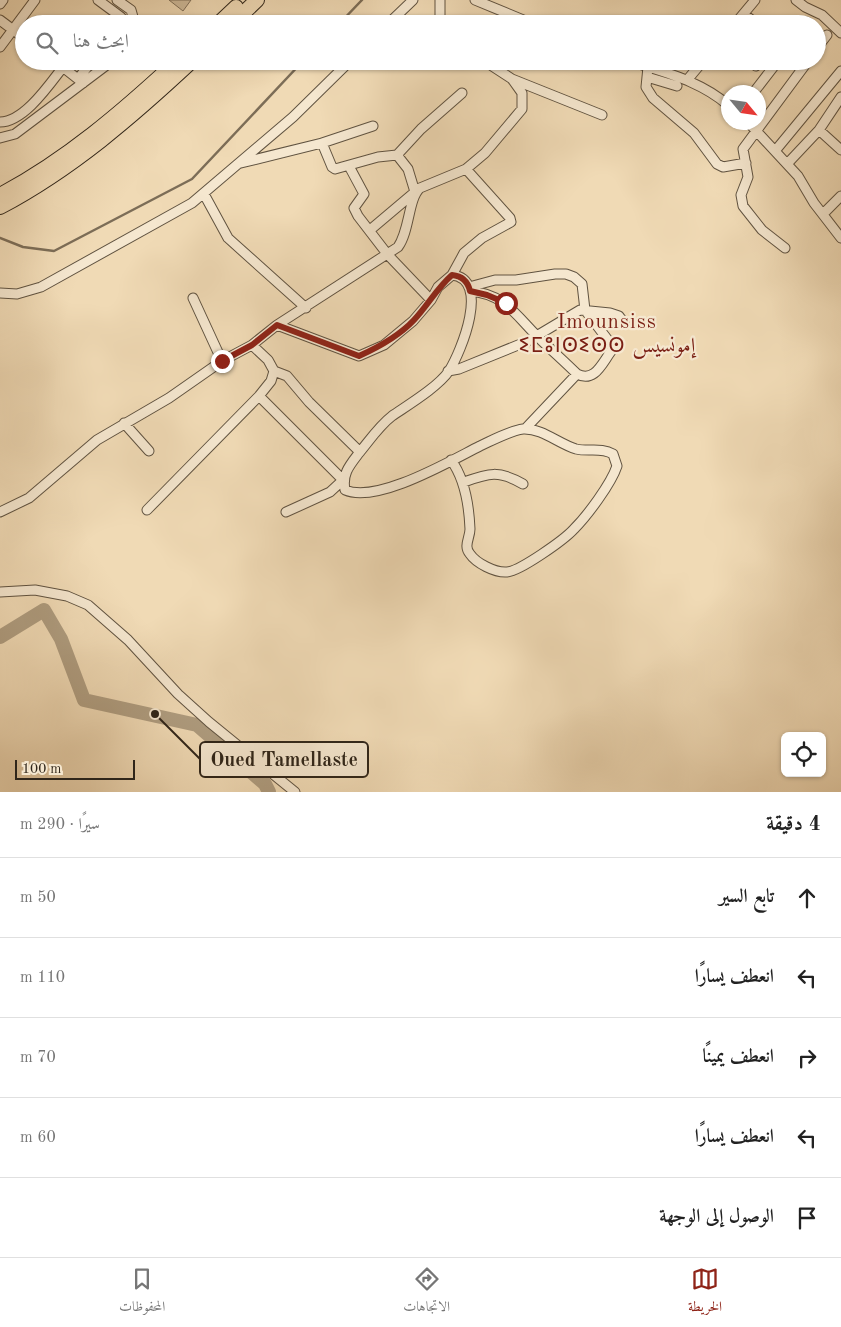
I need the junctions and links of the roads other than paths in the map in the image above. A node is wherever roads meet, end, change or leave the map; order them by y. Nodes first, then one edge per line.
1 (3, 0) edge
2 (35, 0) edge
3 (98, 0) edge
4 (117, 0) edge
5 (244, 0) edge
6 (257, 0) edge
7 (413, 0) edge
8 (440, 0) edge
9 (475, 0) edge
10 (755, 0) edge
11 (796, 0) edge
12 (0, 4) edge
13 (110, 4) edge
14 (744, 14) edge
15 (24, 15) edge
16 (119, 15) edge
17 (132, 15) edge
18 (228, 15) edge
19 (241, 15) edge
20 (397, 15) edge
21 (440, 15) edge
22 (511, 15) edge
23 (822, 15) edge
24 (826, 19) edge
25 (0, 20) edge
26 (15, 27) edge
27 (13, 30) junction
28 (841, 33) edge
29 (0, 47) edge
30 (61, 70) edge
31 (67, 70) edge
32 (87, 70) edge
33 (98, 70) edge
34 (167, 70) edge
35 (182, 70) edge
36 (341, 70) edge
37 (498, 70) edge
38 (648, 70) edge
39 (658, 70) edge
40 (696, 70) edge
41 (771, 70) edge
42 (801, 70) edge
43 (841, 71) edge
44 (647, 77) junction
45 (512, 79) junction
46 (688, 79) junction
47 (81, 81) junction
48 (759, 85) edge
49 (677, 86) dead end
50 (462, 93) dead end
51 (841, 97) edge
52 (721, 100) edge
53 (602, 116) dead end
54 (766, 117) edge
55 (0, 122) edge
56 (373, 126) dead end
57 (756, 130) joint
58 (819, 130) junction
59 (0, 138) edge
60 (322, 143) junction
61 (841, 150) edge
62 (775, 151) junction
63 (397, 155) junction
64 (240, 163) junction
65 (746, 163) junction
66 (787, 164) junction
67 (349, 166) junction
68 (466, 169) junction
69 (415, 192) junction
70 (204, 194) junction
71 (0, 195) edge
72 (841, 196) edge
73 (0, 207) edge
74 (824, 214) junction
75 (370, 230) junction
76 (841, 238) edge
77 (785, 248) dead end
78 (388, 255) junction
79 (452, 275) junction
80 (470, 289) junction
81 (0, 293) edge
82 (193, 298) dead end
83 (431, 300) junction
84 (306, 308) junction
85 (585, 310) junction
86 (624, 323) dead end
87 (277, 325) junction
88 (536, 335) junction
89 (252, 345) junction
90 (222, 361) junction
91 (274, 371) junction
92 (448, 371) junction
93 (577, 374) junction
94 (259, 396) junction
95 (124, 423) junction
96 (525, 429) junction
97 (149, 451) dead end
98 (360, 452) junction
99 (451, 460) junction
100 (343, 480) junction
101 (464, 482) junction
102 (523, 484) dead end
103 (147, 510) dead end
104 (0, 512) edge
105 (286, 512) dead end
106 (0, 592) edge
107 (295, 792) edge

1 - 12 street
2 - 15 street
3 - 13 street
4 - 17 street
5 - 18 highway
6 - 19 highway
7 - 20 street
8 - 21 street
9 - 22 street
10 - 14 street
11 - 23 street
13 - 16 street
24 - 28 street
25 - 27 street
26 - 27 street
27 - 29 street
30 - 55 street
31 - 47 street
32 - 47 street
33 - 47 street
34 - 71 highway
35 - 73 highway
36 - 64 street
37 - 45 street
38 - 44 street
39 - 46 street
40 - 46 street
41 - 48 street
42 - 54 street
43 - 62 street
44 - 49 street
44 - 65 street
45 - 53 street
45 - 68 street
46 - 52 street
47 - 59 street
50 - 63 street
51 - 58 street
56 - 60 street
57 - 62 street
57 - 65 street
58 - 61 street
58 - 66 street
60 - 64 street
60 - 67 street
62 - 66 street
63 - 67 street
63 - 69 street
64 - 70 street
65 - 77 street
66 - 74 street
67 - 75 street
68 - 69 street
68 - 79 street
69 - 75 street
69 - 78 street
70 - 81 street
70 - 84 street
72 - 74 street
74 - 76 street
75 - 78 street
78 - 83 street
78 - 84 street
79 - 80 street
79 - 83 street
80 - 85 street
80 - 88 street
80 - 92 street
82 - 90 street
83 - 87 street
84 - 87 street
85 - 86 street
85 - 88 street
85 - 93 street
87 - 89 street
88 - 92 street
88 - 93 street
89 - 90 street
89 - 91 street
90 - 95 street
91 - 94 street
91 - 98 street
92 - 98 street
93 - 96 street
94 - 100 street
94 - 103 street
95 - 97 street
95 - 104 street
96 - 99 street
96 - 101 street
98 - 100 street
99 - 100 street
99 - 101 street
100 - 105 street
101 - 102 street
106 - 107 street

